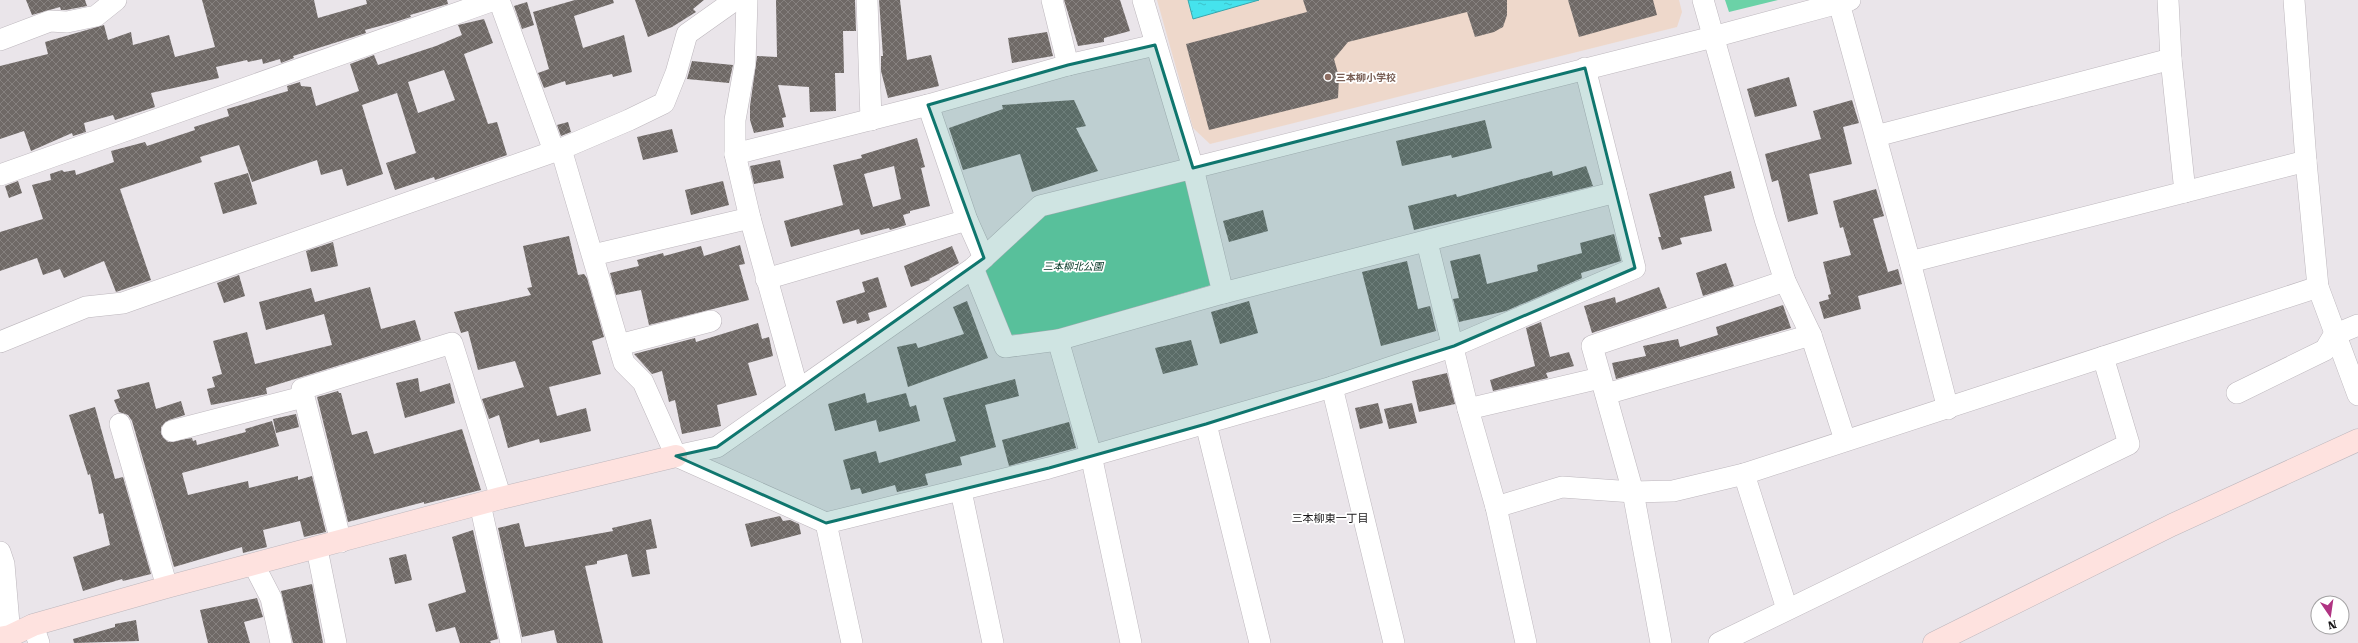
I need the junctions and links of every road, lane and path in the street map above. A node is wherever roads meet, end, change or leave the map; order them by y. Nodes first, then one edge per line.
1 (116, 0) edge
2 (494, 0) edge
3 (499, 0) edge
4 (736, 0) edge
5 (747, 0) edge
6 (867, 0) edge
7 (1052, 0) edge
8 (1143, 0) edge
9 (1703, 0) edge
10 (2168, 0) edge
11 (2294, 0) edge
12 (1844, 2) edge
13 (1713, 37) junction
14 (0, 40) edge
15 (1155, 45) junction
16 (2171, 59) junction
17 (1068, 65) junction
18 (1585, 68) junction
19 (928, 105) junction
20 (871, 120) junction
21 (1876, 136) junction
22 (558, 150) junction
23 (735, 154) junction
24 (2306, 162) junction
25 (1193, 168) junction
26 (0, 175) edge
27 (1616, 192) junction
28 (2185, 192) junction
29 (750, 218) junction
30 (967, 220) junction
31 (1427, 242) junction
32 (593, 255) junction
33 (1910, 262) junction
34 (978, 263) junction
35 (766, 279) junction
36 (1786, 281) junction
37 (2318, 287) junction
38 (1223, 293) junction
39 (711, 321) dead end
40 (2358, 325) edge
41 (1812, 335) junction
42 (2334, 335) junction
43 (1058, 340) junction
44 (0, 342) edge
45 (619, 345) junction
46 (1454, 346) junction
47 (2103, 357) junction
48 (1332, 386) junction
49 (1603, 386) junction
50 (798, 390) junction
51 (2237, 393) dead end
52 (2358, 396) edge
53 (303, 397) junction
54 (1468, 409) junction
55 (1948, 409) junction
56 (120, 424) dead end
57 (1206, 424) junction
58 (172, 431) dead end
59 (1845, 440) junction
60 (2358, 440) edge
61 (1091, 455) junction
62 (676, 456) junction
63 (1744, 474) junction
64 (961, 491) junction
65 (1633, 492) junction
66 (501, 498) junction
67 (480, 504) junction
68 (1496, 506) junction
69 (826, 523) junction
70 (341, 542) junction
71 (317, 549) junction
72 (0, 552) edge
73 (254, 565) junction
74 (167, 587) junction
75 (1787, 609) junction
76 (36, 634) edge
77 (5, 637) edge
78 (281, 643) edge
79 (336, 643) edge
80 (511, 643) edge
81 (852, 643) edge
82 (993, 643) edge
83 (1131, 643) edge
84 (1260, 643) edge
85 (1394, 643) edge
86 (1526, 643) edge
87 (1661, 643) edge
88 (1719, 643) edge
89 (1934, 643) edge

1 - 14 street
2 - 26 street
3 - 22 street
4 - 22 street
5 - 23 street
6 - 20 street
7 - 17 street
8 - 15 street
9 - 13 street
10 - 16 street
11 - 24 street
12 - 13 street
12 - 21 street
13 - 18 street
13 - 36 street
15 - 17 street
15 - 25 street
16 - 21 street
16 - 28 street
17 - 19 street
18 - 25 street
18 - 27 street
19 - 20 street
19 - 30 street
20 - 23 street
21 - 33 street
22 - 32 street
22 - 44 street
23 - 29 street
24 - 28 street
24 - 37 street
25 - 34 street
25 - 38 street
27 - 31 street
27 - 46 street
28 - 33 street
29 - 32 street
29 - 35 street
30 - 34 street
30 - 35 street
31 - 38 street
31 - 46 street
32 - 45 street
33 - 55 street
34 - 43 street
34 - 50 street
35 - 50 street
36 - 41 street
36 - 49 street
37 - 42 street
37 - 47 street
38 - 43 street
39 - 45 street
40 - 42 street
41 - 49 street
41 - 59 street
42 - 51 street
42 - 52 street
43 - 61 street
45 - 62 street
46 - 48 street
46 - 54 street
47 - 55 street
47 - 75 street
48 - 57 street
48 - 85 street
49 - 54 street
49 - 65 street
50 - 62 street
53 - 58 street
53 - 66 street
53 - 70 street
54 - 68 street
55 - 59 street
56 - 74 street
57 - 61 street
57 - 84 street
59 - 63 street
60 - 89 street
61 - 64 street
61 - 83 street
62 - 66 street
62 - 69 street
63 - 65 street
63 - 75 street
64 - 69 street
64 - 82 street
65 - 68 street
65 - 87 street
66 - 67 street
67 - 70 street
67 - 80 street
68 - 86 street
69 - 81 street
70 - 71 street
71 - 73 street
71 - 79 street
72 - 77 street
73 - 74 street
73 - 78 street
74 - 76 street
75 - 88 street
76 - 77 street

